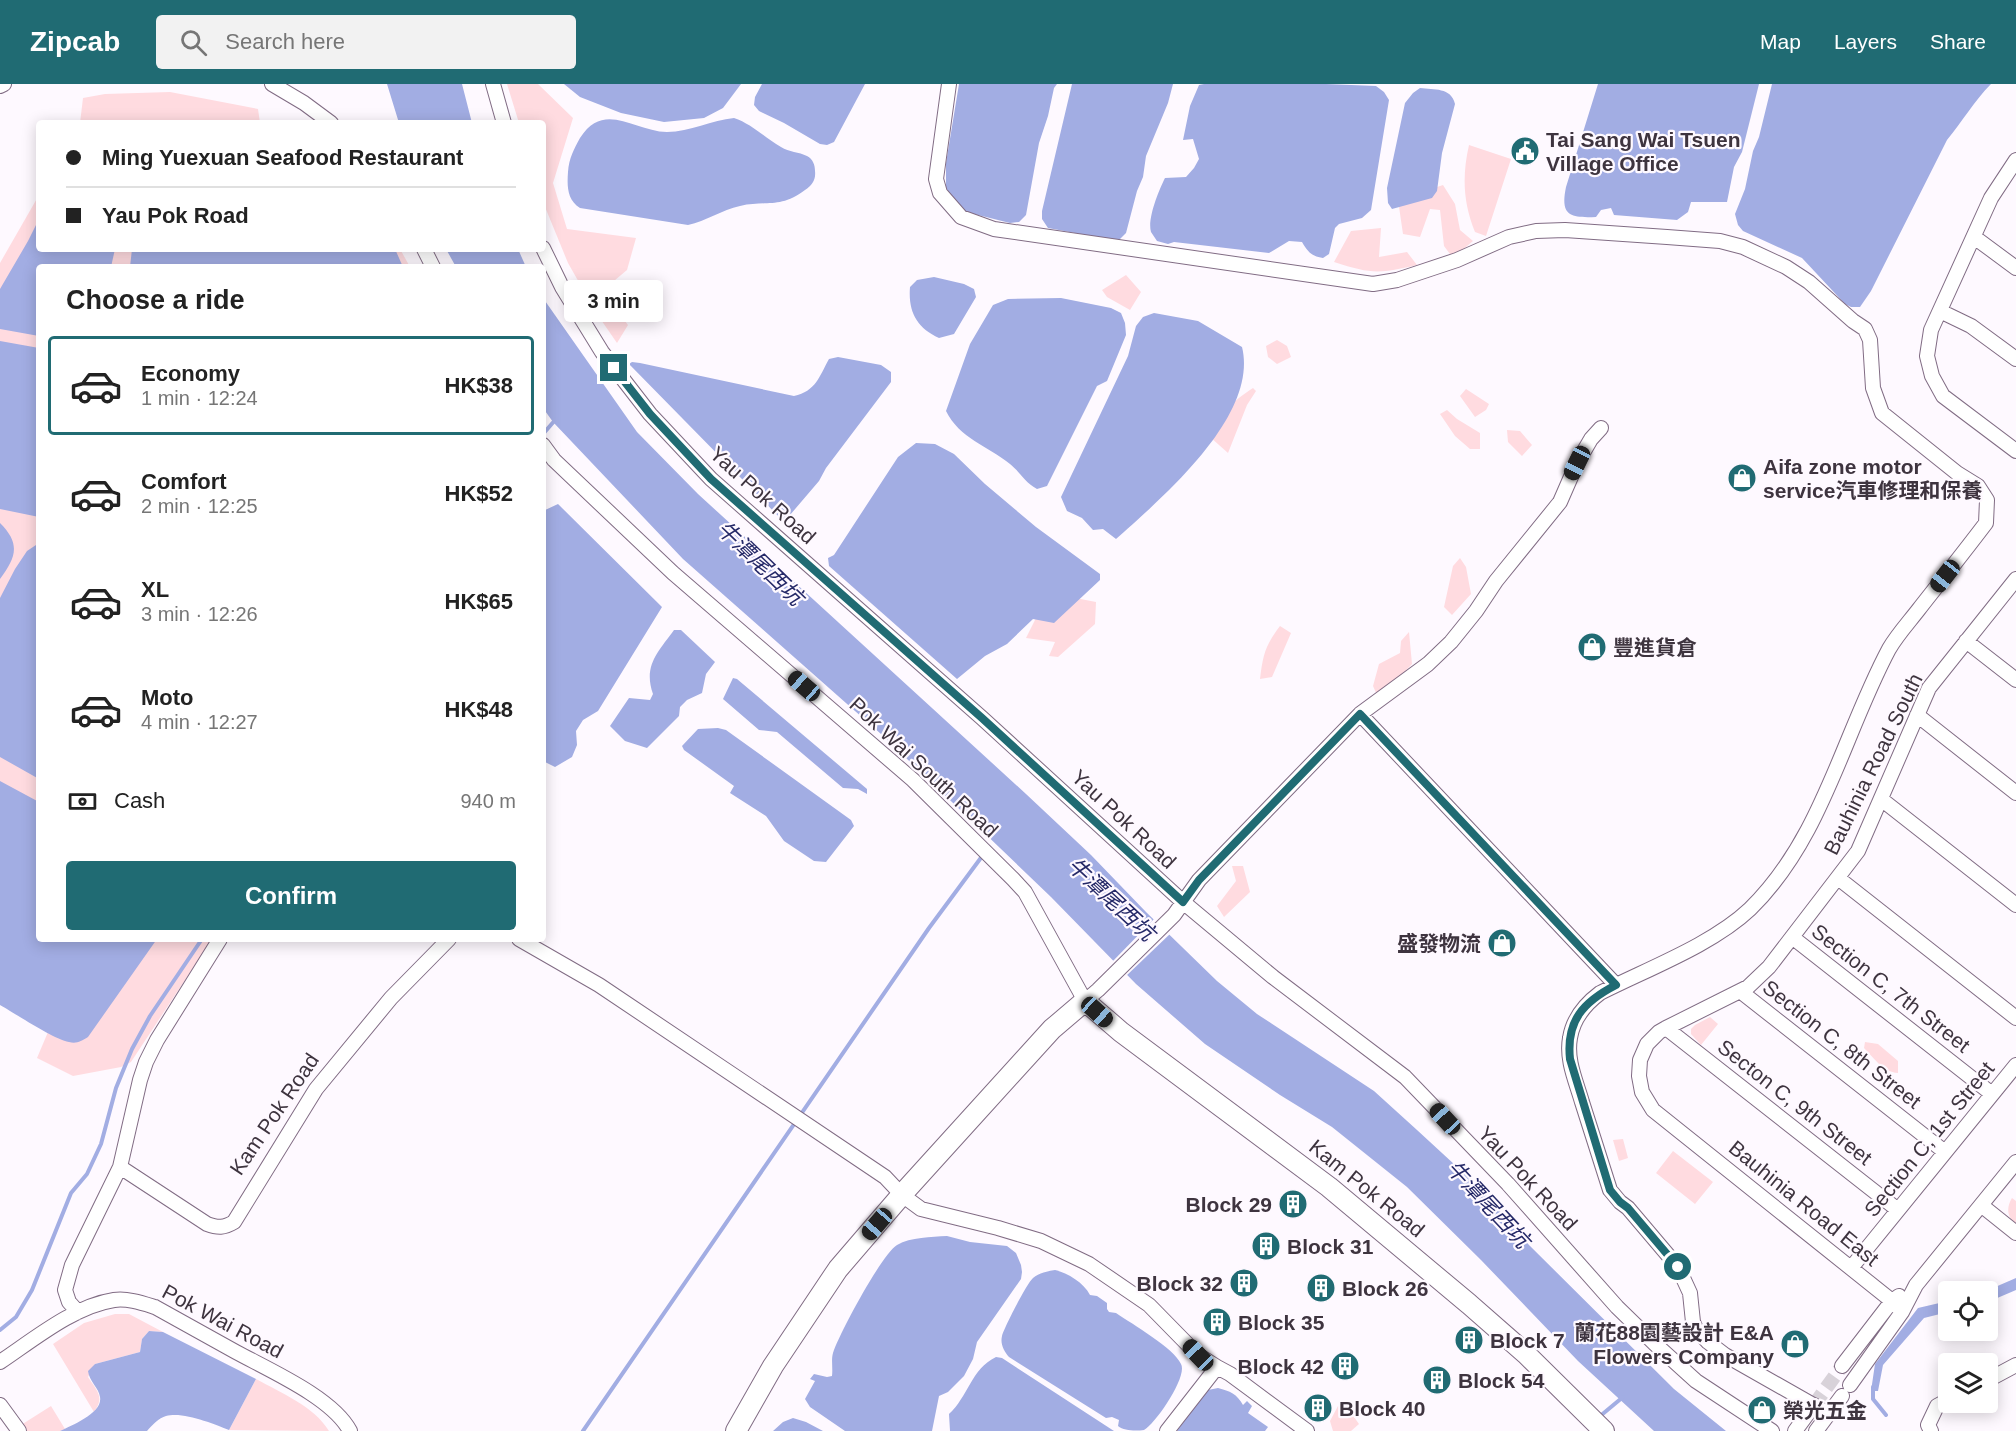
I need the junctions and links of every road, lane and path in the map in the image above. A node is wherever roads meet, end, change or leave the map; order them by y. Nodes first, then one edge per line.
1 (272, 84) edge
2 (493, 84) edge
3 (949, 84) edge
4 (327, 120) edge
5 (503, 120) edge
6 (2014, 169) edge
7 (1974, 237) junction
8 (545, 252) edge
9 (2016, 268) edge
10 (1940, 311) junction
11 (2016, 359) edge
12 (1601, 428) dead end
13 (2016, 452) edge
14 (546, 454) edge
15 (2016, 579) edge
16 (1966, 641) junction
17 (2016, 680) edge
18 (1360, 714) junction
19 (1917, 715) junction
20 (2016, 793) edge
21 (1881, 799) junction
22 (1839, 878) junction
23 (1183, 902) junction
24 (2016, 905) edge
25 (1792, 937) junction
26 (218, 942) edge
27 (446, 942) edge
28 (524, 942) edge
29 (1616, 985) junction
30 (1097, 991) junction
31 (1740, 991) junction
32 (2016, 1018) edge
33 (1666, 1028) junction
34 (2016, 1065) edge
35 (1992, 1094) junction
36 (1653, 1110) joint
37 (1945, 1152) junction
38 (2016, 1162) edge
39 (120, 1167) junction
40 (902, 1195) junction
41 (1981, 1205) junction
42 (1898, 1210) junction
43 (2016, 1233) edge
44 (1851, 1268) junction
45 (1916, 1285) junction
46 (1892, 1301) junction
47 (78, 1311) junction
48 (1902, 1312) junction
49 (0, 1362) edge
50 (2016, 1365) edge
51 (1842, 1366) tunnel mouth
52 (1217, 1367) junction
53 (1998, 1375) edge
54 (0, 1405) edge
55 (1814, 1405) junction
56 (1938, 1405) edge
57 (1829, 1414) junction
58 (19, 1431) edge
59 (350, 1431) edge
60 (736, 1431) edge
61 (1167, 1431) edge
62 (1307, 1431) edge
63 (1604, 1431) edge
64 (1772, 1431) edge
65 (1795, 1431) edge
66 (1816, 1431) edge
67 (1931, 1431) edge

1 - 4 street
2 - 5 street
3 - 29 street
6 - 7 street
7 - 9 street
7 - 10 street
8 - 23 street, Yau Pok Road
10 - 11 street
10 - 13 street
12 - 18 street
14 - 30 street, Pok Wai South Road
15 - 16 street, Bauhinia Road South
16 - 17 street
16 - 19 street, Bauhinia Road South
18 - 23 street
18 - 29 street
19 - 20 street
19 - 21 street, Bauhinia Road South
21 - 22 street, Bauhinia Road South
21 - 24 street
22 - 25 street, Bauhinia Road South
22 - 32 street
23 - 30 street
23 - 64 street, Yau Pok Road
25 - 31 street, Bauhinia Road South
25 - 35 street, Section C, 7th Street
26 - 39 street
27 - 39 street, Kam Pok Road
28 - 40 street
29 - 55 street
30 - 40 street
30 - 63 street, Kam Pok Road
31 - 33 street, Bauhinia Road South
31 - 37 street, Section C, 8th Street
33 - 36 street, Bauhinia Road South
33 - 42 street, Secton C, 9th Street
34 - 35 street, Section C, 1st Street
35 - 37 street, Section C, 1st Street
36 - 44 street, Bauhinia Road East
37 - 42 street, Section C, 1st Street
38 - 41 street
39 - 47 street
40 - 52 street
40 - 60 street
41 - 43 street
41 - 45 street
42 - 44 street, Section C, 1st Street
44 - 46 street, Bauhinia Road East
45 - 46 street
45 - 48 street
46 - 48 street, Bauhinia Road East
46 - 51 street
47 - 49 street, Pok Wai Road
47 - 59 street, Pok Wai Road
48 - 57 street
50 - 53 street
52 - 61 street
52 - 62 street
54 - 58 street
55 - 57 street
55 - 65 street
56 - 67 street
57 - 66 street

